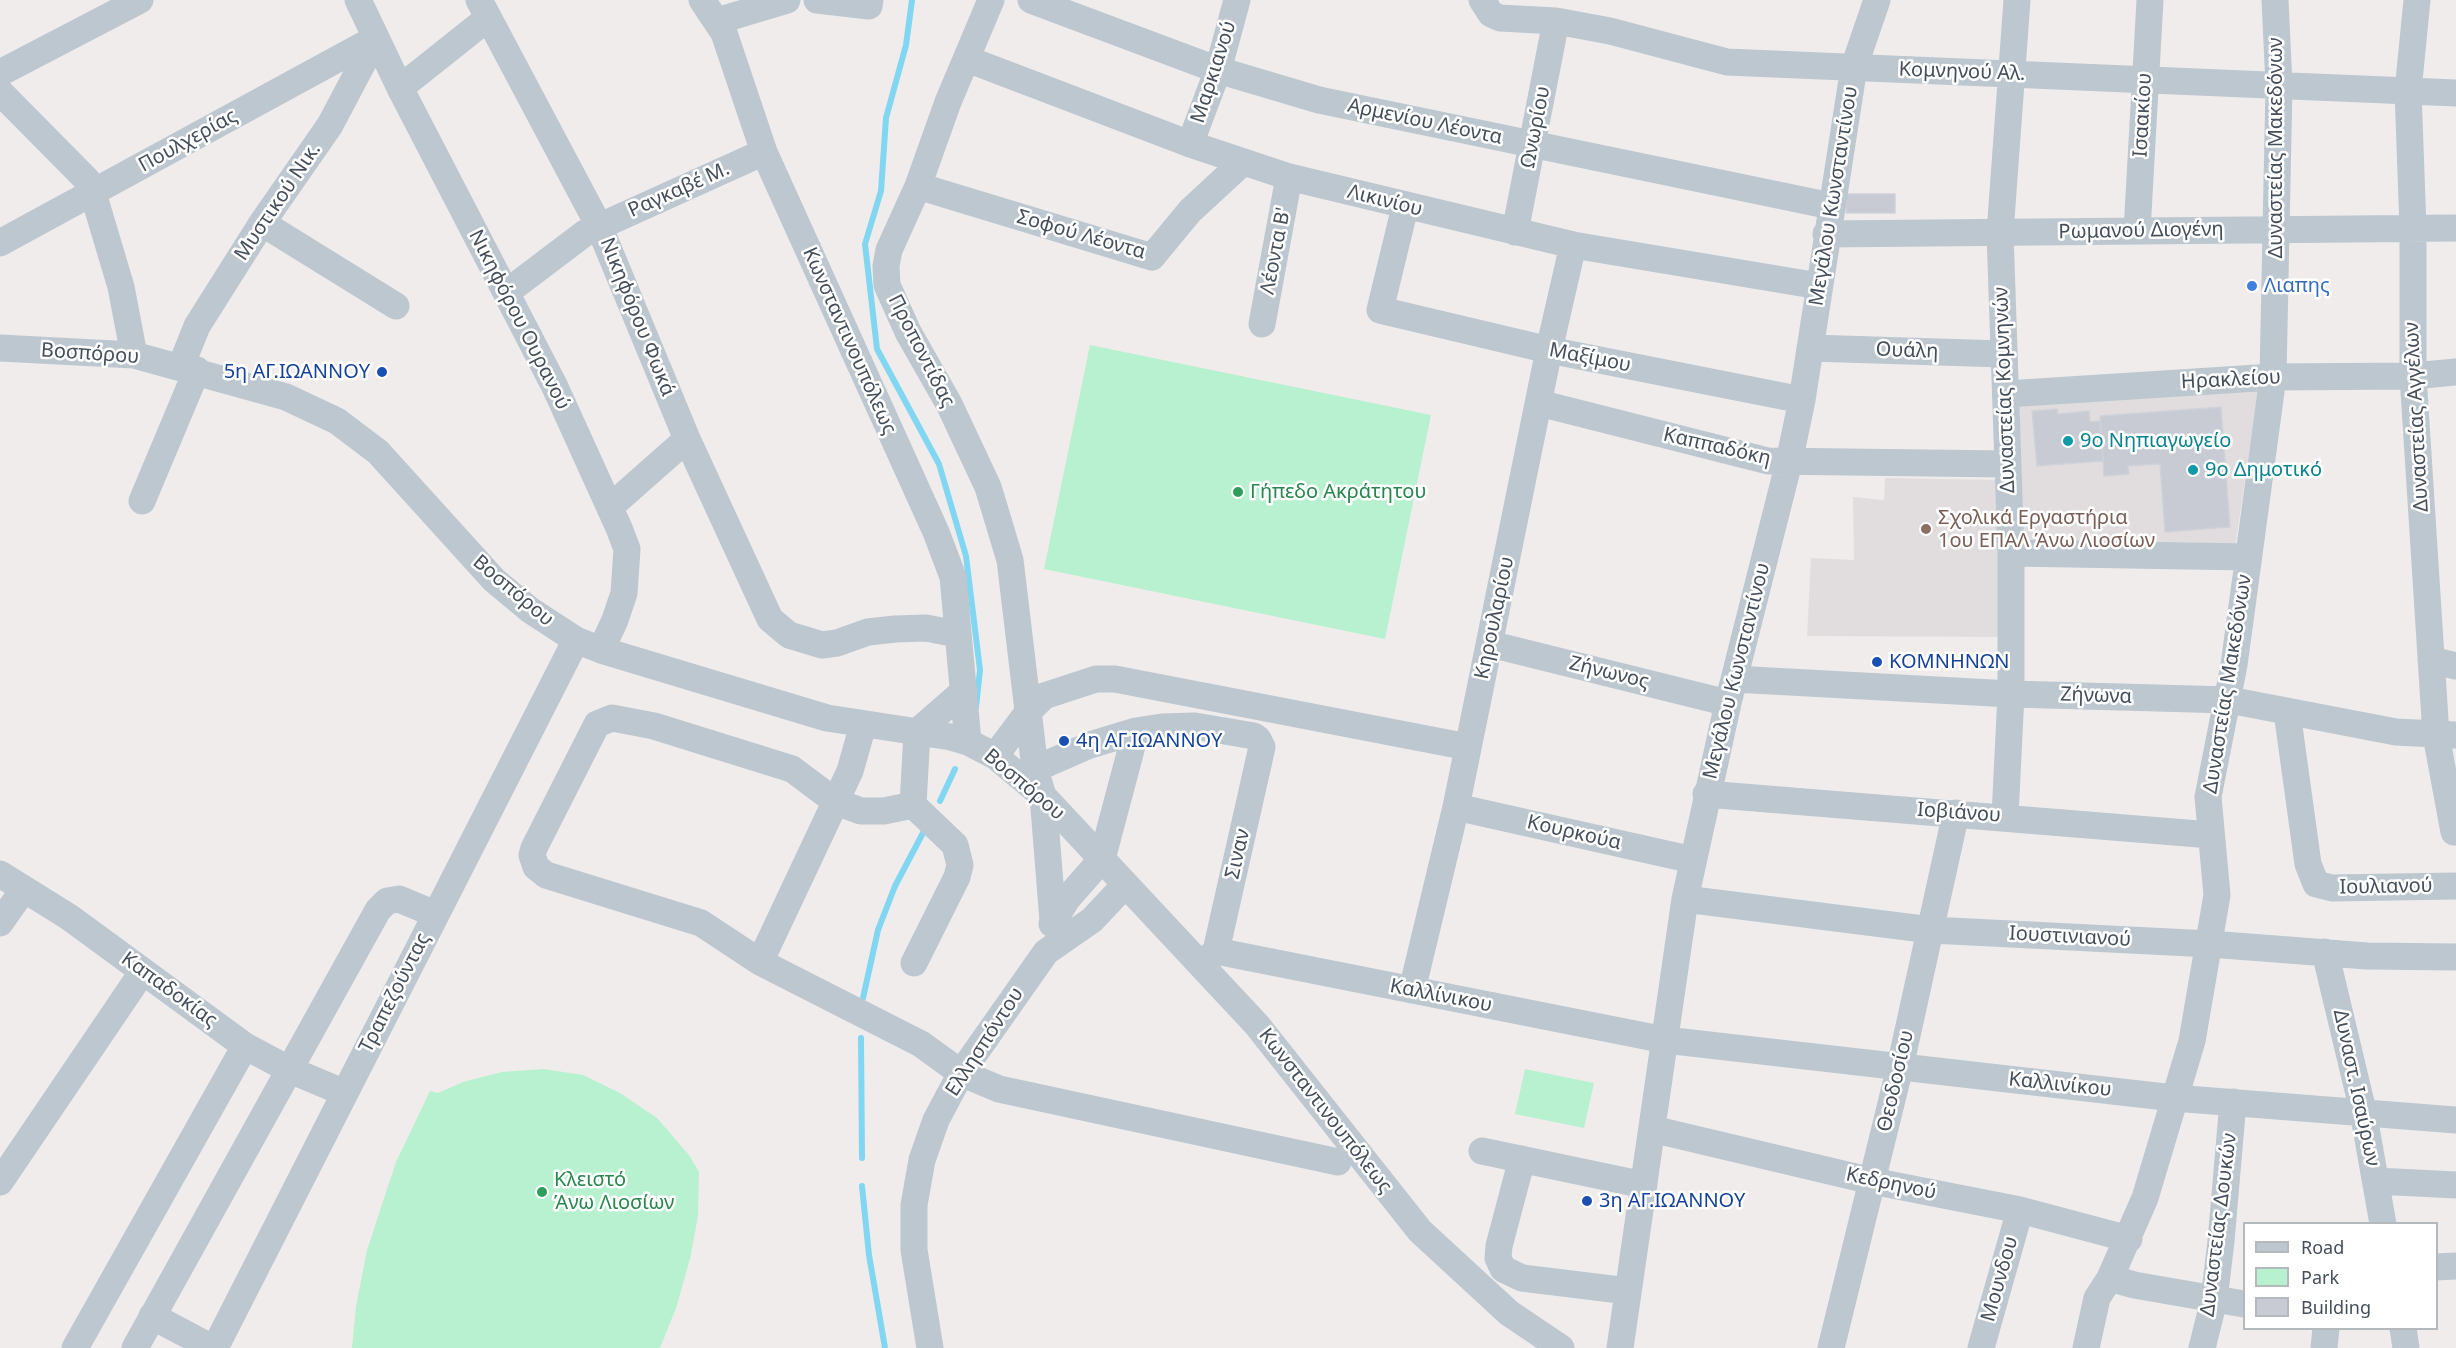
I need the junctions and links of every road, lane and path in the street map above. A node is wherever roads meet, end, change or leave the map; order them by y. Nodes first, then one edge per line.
1 (140, 0) edge
2 (358, 0) edge
3 (787, 0) edge
4 (818, 0) edge
5 (991, 0) edge
6 (1030, 0) edge
7 (1237, 0) edge
8 (1482, 0) edge
9 (1877, 0) edge
10 (2017, 0) edge
11 (2150, 0) edge
12 (2275, 0) edge
13 (2417, 0) edge
14 (870, 3) edge
15 (484, 9) edge
16 (709, 11) edge
17 (1556, 21) junction
18 (376, 38) junction
19 (967, 59) junction
20 (1854, 67) junction
21 (1218, 70) junction
22 (0, 73) edge
23 (2010, 74) junction
24 (2144, 79) junction
25 (2279, 85) junction
26 (400, 88) junction
27 (2408, 91) junction
28 (0, 92) edge
29 (2456, 93) edge
30 (1190, 144) junction
31 (1533, 144) junction
32 (764, 152) junction
33 (1243, 162) junction
34 (1289, 177) junction
35 (918, 186) junction
36 (93, 193) junction
37 (1831, 206) junction
38 (1405, 207) junction
39 (262, 223) junction
40 (599, 226) junction
41 (2413, 228) junction
42 (2456, 228) edge
43 (2275, 229) junction
44 (2137, 231) junction
45 (1515, 232) junction
46 (2000, 233) junction
47 (1826, 234) junction
48 (0, 243) edge
49 (1574, 245) junction
50 (1819, 286) junction
51 (507, 292) junction
52 (396, 306) dead end
53 (1262, 324) dead end
54 (0, 348) edge
55 (1810, 348) junction
56 (1549, 350) junction
57 (2003, 354) junction
58 (134, 355) junction
59 (189, 368) junction
60 (2456, 372) edge
61 (2413, 376) junction
62 (2273, 377) junction
63 (2006, 394) junction
64 (1802, 400) junction
65 (1539, 403) junction
66 (687, 439) junction
67 (1789, 462) junction
68 (2007, 464) junction
69 (142, 501) dead end
70 (610, 507) junction
71 (2011, 553) junction
72 (2247, 557) junction
73 (957, 634) junction
74 (576, 640) junction
75 (1490, 644) junction
76 (601, 650) junction
77 (2443, 663) edge
78 (964, 691) junction
79 (1731, 691) junction
80 (2011, 694) junction
81 (2229, 700) junction
82 (1028, 712) junction
83 (2287, 712) junction
84 (863, 725) junction
85 (1136, 731) junction
86 (917, 732) junction
87 (2446, 735) edge
88 (968, 742) junction
89 (1468, 747) junction
90 (995, 756) junction
91 (1035, 769) junction
92 (1706, 794) junction
93 (1043, 796) junction
94 (836, 802) junction
95 (913, 805) junction
96 (1456, 807) junction
97 (1956, 813) junction
98 (2005, 816) junction
99 (2455, 832) edge
100 (2211, 835) junction
101 (1102, 859) junction
102 (1692, 860) junction
103 (0, 874) edge
104 (2456, 885) edge
105 (1124, 886) junction
106 (24, 889) junction
107 (1685, 900) junction
108 (435, 914) junction
109 (1053, 921) junction
110 (0, 923) edge
111 (1931, 930) junction
112 (2210, 944) junction
113 (1046, 952) junction
114 (2325, 952) junction
115 (2456, 957) edge
116 (1209, 958) junction
117 (760, 962) junction
118 (914, 963) dead end
119 (143, 971) junction
120 (1412, 990) junction
121 (1665, 1040) junction
122 (245, 1046) junction
123 (1900, 1067) junction
124 (290, 1070) junction
125 (960, 1073) junction
126 (345, 1093) junction
127 (2174, 1098) junction
128 (2232, 1102) junction
129 (2362, 1111) junction
130 (2456, 1120) edge
131 (1652, 1129) junction
132 (1482, 1151) dead end
133 (1522, 1159) junction
134 (1338, 1162) dead end
135 (1872, 1181) junction
136 (2376, 1181) junction
137 (0, 1182) edge
138 (1644, 1185) junction
139 (2456, 1185) edge
140 (2020, 1210) junction
141 (2384, 1222) edge
142 (2129, 1239) junction
143 (2456, 1266) edge
144 (2438, 1267) edge
145 (2110, 1278) junction
146 (1628, 1291) junction
147 (2214, 1300) junction
148 (2243, 1304) edge
149 (152, 1316) junction
150 (2326, 1330) edge
151 (2403, 1330) edge
152 (75, 1348) edge
153 (135, 1348) edge
154 (214, 1348) edge
155 (930, 1348) edge
156 (1561, 1348) edge
157 (1620, 1348) edge
158 (1831, 1348) edge
159 (1981, 1348) edge
160 (2086, 1348) edge
161 (2202, 1348) edge
162 (2324, 1348) edge
163 (2406, 1348) edge

1 - 22 street
2 - 18 street, Νικηφόρου Ουρανού
3 - 16 street
4 - 14 street
5 - 19 street, Προποντίδας
6 - 21 street, Αρμενίου Λέοντα
7 - 21 street, Μαρκιανού
8 - 17 street, Κομνηνού Αλ.
9 - 20 street, Μεγάλου Κωνσταντίνου
10 - 23 street, Δυναστείας Κομνηνών
11 - 24 street, Ισαακίου
12 - 25 street, Δυναστείας Μακεδόνων
13 - 27 street, Δυναστείας Αγγέλων
15 - 26 street
15 - 40 street, Νικηφόρου Φωκά
16 - 32 street, Κωνσταντινουπόλεως
17 - 20 street, Κομνηνού Αλ.
17 - 31 street, Ωνωρίου
18 - 26 street, Νικηφόρου Ουρανού
18 - 36 street, Πουλχερίας
18 - 39 street, Μυστικού Νικ.
19 - 30 street, Λικινίου
19 - 35 street, Προποντίδας
20 - 23 street, Κομνηνού Αλ.
20 - 37 street, Μεγάλου Κωνσταντίνου
21 - 30 street, Μαρκιανού
21 - 31 street, Αρμενίου Λέοντα
23 - 24 street, Κομνηνού Αλ.
23 - 46 street, Δυναστείας Κομνηνών
24 - 25 street, Κομνηνού Αλ.
24 - 44 street, Ισαακίου
25 - 27 street, Κομνηνού Αλ.
25 - 43 street, Δυναστείας Μακεδόνων
26 - 51 street, Νικηφόρου Ουρανού
27 - 29 street, Κομνηνού Αλ.
27 - 41 street, Δυναστείας Αγγέλων
28 - 36 street
30 - 33 street, Λικινίου
31 - 37 street, Αρμενίου Λέοντα
31 - 45 street, Ωνωρίου
32 - 40 street, Ραγκαβέ Μ.
32 - 73 street, Κωνσταντινουπόλεως
33 - 34 street, Λικινίου
33 - 35 street, Σοφού Λέοντα
34 - 38 street, Λικινίου
34 - 53 street, Λέοντα Β'
35 - 82 street, Προποντίδας
36 - 48 street, Πουλχερίας
36 - 58 street
37 - 47 street, Μεγάλου Κωνσταντίνου
38 - 45 street, Λικινίου
38 - 56 street, Μαξίμου
39 - 52 street
39 - 59 street, Μυστικού Νικ.
40 - 51 street, Ραγκαβέ Μ.
40 - 66 street, Νικηφόρου Φωκά
41 - 42 street, Ρωμανού Διογένη
41 - 43 street, Ρωμανού Διογένη
41 - 61 street, Δυναστείας Αγγέλων
43 - 44 street, Ρωμανού Διογένη
43 - 62 street, Δυναστείας Μακεδόνων
44 - 46 street, Ρωμανού Διογένη
45 - 49 street, Λικινίου
46 - 47 street, Ρωμανού Διογένη
46 - 57 street, Δυναστείας Κομνηνών
47 - 50 street, Μεγάλου Κωνσταντίνου
49 - 50 street, Λικινίου
49 - 56 street, Κηρουλαρίου
50 - 55 street, Μεγάλου Κωνσταντίνου
51 - 70 street, Νικηφόρου Ουρανού
54 - 58 street, Βοσπόρου
55 - 57 street, Ουάλη
55 - 64 street, Μεγάλου Κωνσταντίνου
56 - 64 street, Μαξίμου
56 - 65 street, Κηρουλαρίου
57 - 63 street, Δυναστείας Κομνηνών
58 - 59 street, Βοσπόρου
59 - 69 street, Μυστικού Νικ.
59 - 74 street, Βοσπόρου
60 - 61 street, Ηρακλείου
61 - 62 street, Ηρακλείου
61 - 77 street, Δυναστείας Αγγέλων
62 - 63 street, Ηρακλείου
62 - 72 street, Δυναστείας Μακεδόνων
63 - 68 street, Δυναστείας Κομνηνών
64 - 67 street, Μεγάλου Κωνσταντίνου
65 - 67 street, Καππαδόκη
65 - 75 street, Κηρουλαρίου
66 - 70 street
66 - 73 street, Νικηφόρου Φωκά
67 - 68 street, Καππαδόκη
67 - 79 street, Μεγάλου Κωνσταντίνου
68 - 71 street, Δυναστείας Κομνηνών
70 - 76 street, Νικηφόρου Ουρανού
71 - 72 street
71 - 80 street, Δυναστείας Κομνηνών
72 - 81 street, Δυναστείας Μακεδόνων
73 - 78 street, Κωνσταντινουπόλεως
74 - 76 street, Βοσπόρου
74 - 108 street, Τραπεζούντας
75 - 79 street, Ζήνωνος
75 - 89 street, Κηρουλαρίου
76 - 84 street, Βοσπόρου
77 - 87 street, Δυναστείας Αγγέλων
78 - 86 street
78 - 88 street, Κωνσταντινουπόλεως
79 - 80 street, Ζήνωνα
79 - 92 street, Μεγάλου Κωνσταντίνου
80 - 81 street, Ζήνωνα
80 - 98 street, Δυναστείας Κομνηνών
81 - 83 street, Ζήνωνα
81 - 100 street, Δυναστείας Μακεδόνων
82 - 89 street
82 - 90 street
82 - 91 street, Προποντίδας
83 - 87 street, Ζήνωνα
83 - 104 street, Ιουλιανού
84 - 86 street, Βοσπόρου
84 - 94 street
85 - 91 street
85 - 101 street
85 - 116 street, Σιναν
86 - 88 street, Βοσπόρου
86 - 95 street
87 - 99 street, Δυναστείας Αγγέλων
88 - 90 street, Βοσπόρου
89 - 96 street, Κηρουλαρίου
90 - 93 street, Βοσπόρου
91 - 93 street, Προποντίδας
92 - 97 street, Ιοβιάνου
92 - 102 street, Μεγάλου Κωνσταντίνου
93 - 101 street, Βοσπόρου
93 - 109 street
94 - 95 street
94 - 117 street
94 - 117 street
95 - 118 street
96 - 102 street, Κουρκούα
96 - 120 street, Κηρουλαρίου
97 - 98 street, Ιοβιάνου
97 - 111 street, Θεοδοσίου
98 - 100 street, Ιοβιάνου
100 - 112 street, Δυναστείας Μακεδόνων
101 - 105 street, Κωνσταντινουπόλεως
101 - 109 street, Ελλησπόντου
102 - 107 street, Μεγάλου Κωνσταντίνου
103 - 106 street, Καπαδοκίας
105 - 113 street, Ελλησπόντου
105 - 116 street, Κωνσταντινουπόλεως
106 - 110 street
106 - 119 street, Καπαδοκίας
107 - 111 street, Ιουστινιανού
107 - 121 street, Μεγάλου Κωνσταντίνου
108 - 124 street
108 - 126 street, Τραπεζούντας
109 - 113 street, Ελλησπόντου
111 - 112 street, Ιουστινιανού
111 - 123 street, Θεοδοσίου
112 - 114 street, Ιουστινιανού
112 - 127 street, Δυναστείας Μακεδόνων
113 - 125 street, Ελλησπόντου
114 - 115 street, Ιουστινιανού
114 - 129 street, Δυναστ. Ισαύρων
116 - 120 street, Καλλίνικου
116 - 156 street, Κωνσταντινουπόλεως
117 - 125 street
119 - 122 street, Καπαδοκίας
119 - 137 street
120 - 121 street, Καλλίνικου
121 - 123 street, Καλλινίκου
121 - 131 street, Μεγάλου Κωνσταντίνου
122 - 124 street, Καπαδοκίας
122 - 152 street
123 - 127 street, Καλλινίκου
123 - 135 street, Θεοδοσίου
124 - 126 street, Καπαδοκίας
124 - 149 street
125 - 134 street
125 - 155 street, Ελλησπόντου
126 - 154 street, Τραπεζούντας
127 - 128 street, Καλλινίκου
127 - 142 street, Δυναστείας Μακεδόνων
128 - 129 street, Καλλινίκου
128 - 147 street, Δυναστείας Δουκών
129 - 130 street, Καλλινίκου
129 - 136 street, Δυναστ. Ισαύρων
131 - 135 street, Κεδρηνού
131 - 138 street, Μεγάλου Κωνσταντίνου
132 - 133 street
133 - 138 street
133 - 146 street
135 - 140 street, Κεδρηνού
135 - 158 street, Θεοδοσίου
136 - 139 street
136 - 141 street, Δυναστ. Ισαύρων
138 - 146 street, Μεγάλου Κωνσταντίνου
140 - 142 street, Κεδρηνού
140 - 159 street, Μουνδου
142 - 145 street, Δυναστείας Μακεδόνων
143 - 144 street
145 - 147 street
145 - 160 street, Δυναστείας Μακεδόνων
146 - 157 street, Μεγάλου Κωνσταντίνου
147 - 148 street
147 - 161 street, Δυναστείας Δουκών
149 - 153 street
149 - 154 street
150 - 162 street
151 - 163 street

